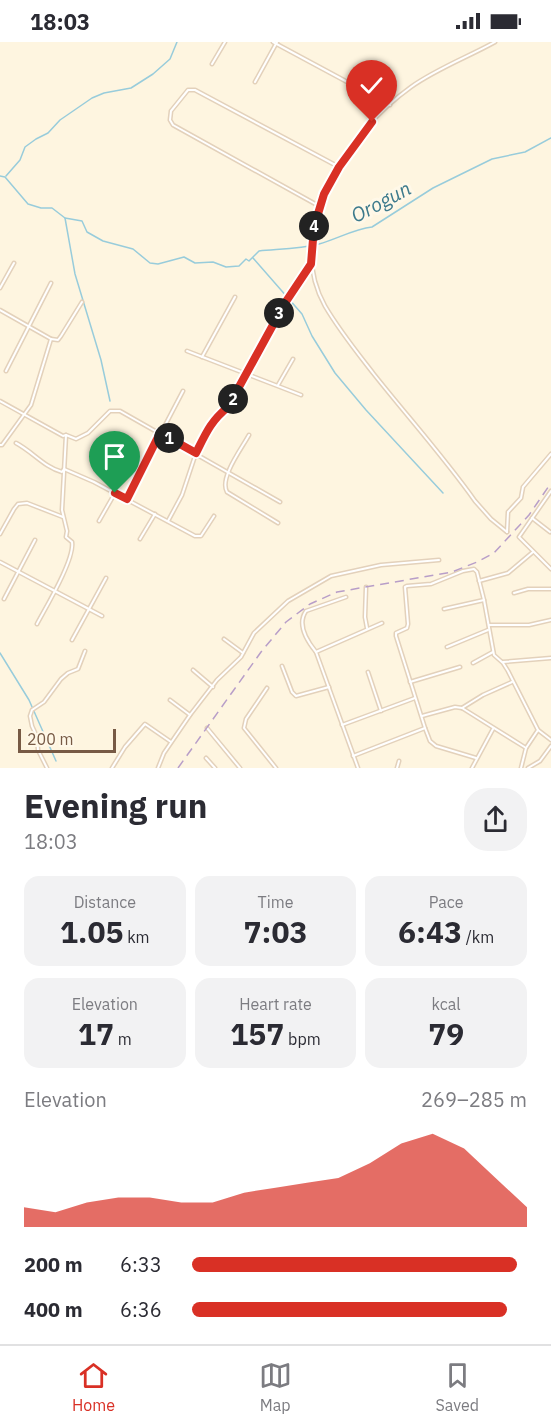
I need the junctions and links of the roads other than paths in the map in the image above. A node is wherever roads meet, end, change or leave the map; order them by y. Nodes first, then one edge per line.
1 (225, 42) edge
2 (495, 42) edge
3 (276, 43) edge
4 (213, 64) dead end
5 (255, 82) dead end
6 (390, 105) junction
7 (339, 167) junction
8 (319, 206) junction
9 (14, 262) dead end
10 (311, 264) junction
11 (51, 283) dead end
12 (0, 288) edge
13 (235, 297) dead end
14 (82, 302) dead end
15 (0, 310) edge
16 (28, 326) junction
17 (51, 339) junction
18 (187, 351) dead end
19 (202, 357) junction
20 (292, 359) dead end
21 (6, 370) dead end
22 (246, 374) junction
23 (278, 385) junction
24 (183, 391) dead end
25 (301, 395) dead end
26 (0, 401) edge
27 (24, 415) junction
28 (160, 433) junction
29 (66, 435) junction
30 (249, 435) dead end
31 (16, 443) dead end
32 (0, 445) edge
33 (196, 453) junction
34 (551, 454) edge
35 (64, 469) junction
36 (229, 471) junction
37 (551, 491) edge
38 (115, 493) junction
39 (127, 499) junction
40 (280, 502) dead end
41 (156, 514) junction
42 (214, 516) dead end
43 (63, 517) junction
44 (532, 518) junction
45 (99, 521) dead end
46 (168, 521) junction
47 (278, 523) dead end
48 (550, 532) edge
49 (0, 534) edge
50 (140, 539) dead end
51 (35, 540) dead end
52 (533, 552) junction
53 (439, 560) dead end
54 (0, 562) edge
55 (551, 569) edge
56 (19, 572) junction
57 (106, 578) dead end
58 (479, 581) junction
59 (366, 586) dead end
60 (551, 589) edge
61 (54, 590) junction
62 (514, 593) dead end
63 (346, 597) dead end
64 (4, 599) dead end
65 (484, 600) junction
66 (89, 609) junction
67 (444, 609) dead end
68 (102, 616) dead end
69 (551, 620) edge
70 (382, 623) dead end
71 (37, 624) dead end
72 (489, 627) junction
73 (367, 628) junction
74 (224, 639) dead end
75 (72, 640) dead end
76 (447, 647) dead end
77 (86, 651) dead end
78 (493, 651) junction
79 (316, 652) junction
80 (243, 653) junction
81 (551, 658) edge
82 (473, 663) dead end
83 (503, 663) junction
84 (282, 666) dead end
85 (460, 667) dead end
86 (194, 670) dead end
87 (368, 672) dead end
88 (513, 681) junction
89 (410, 682) junction
90 (213, 687) junction
91 (329, 687) junction
92 (267, 688) dead end
93 (416, 698) junction
94 (170, 699) dead end
95 (462, 708) junction
96 (381, 711) junction
97 (190, 715) junction
98 (422, 716) junction
99 (342, 725) junction
100 (207, 728) dead end
101 (425, 728) junction
102 (493, 729) junction
103 (537, 730) junction
104 (551, 740) edge
105 (171, 742) junction
106 (551, 746) edge
107 (526, 748) junction
108 (353, 756) junction
109 (206, 758) dead end
110 (476, 758) junction
111 (399, 761) dead end
112 (47, 768) edge
113 (112, 768) edge
114 (158, 768) edge
115 (215, 768) edge
116 (240, 768) edge
117 (276, 768) edge
118 (358, 768) edge
119 (397, 768) edge
120 (472, 768) edge
121 (521, 768) edge
122 (528, 768) edge

1 - 4 street
2 - 6 street
3 - 5 street
3 - 6 street
6 - 7 street
7 - 8 street
7 - 8 street
8 - 10 street
9 - 12 street
10 - 22 street
10 - 34 street
11 - 16 street
13 - 19 street
14 - 17 street
15 - 16 street
16 - 17 street
16 - 21 street
17 - 27 street
18 - 19 street
19 - 22 street
20 - 23 street
22 - 23 street
22 - 33 street
23 - 25 street
24 - 28 street
26 - 27 street
27 - 29 street
27 - 32 street
28 - 29 street
28 - 33 street
28 - 39 street
29 - 35 street
30 - 36 street
31 - 35 street
33 - 36 street
33 - 46 street
35 - 38 street
35 - 43 street
36 - 40 street
36 - 47 street
37 - 44 street
38 - 39 street
38 - 45 street
39 - 41 street
41 - 46 street
41 - 50 street
42 - 46 street
43 - 49 street
43 - 61 street
44 - 48 street
44 - 52 street
51 - 56 street
52 - 55 street
52 - 58 street
53 - 80 street
54 - 56 street
56 - 61 street
56 - 64 street
57 - 66 street
58 - 65 street
58 - 89 street
59 - 73 street
60 - 62 street
61 - 66 street
61 - 71 street
63 - 79 street
65 - 67 street
65 - 72 street
66 - 68 street
66 - 75 street
69 - 72 street
70 - 73 street
72 - 76 street
72 - 78 street
73 - 79 street
74 - 80 street
77 - 112 street
78 - 82 street
78 - 83 street
79 - 91 street
80 - 90 street
81 - 83 street
83 - 88 street
84 - 91 street
85 - 89 street
86 - 90 street
87 - 96 street
88 - 95 street
88 - 103 street
89 - 93 street
90 - 97 street
91 - 99 street
92 - 117 street
93 - 96 street
93 - 98 street
94 - 97 street
95 - 98 street
95 - 102 street
96 - 99 street
97 - 105 street
98 - 101 street
99 - 108 street
100 - 116 street
101 - 108 street
101 - 110 street
102 - 107 street
102 - 110 street
103 - 104 street
103 - 107 street
105 - 113 street
105 - 114 street
106 - 122 street
107 - 121 street
108 - 118 street
109 - 115 street
110 - 120 street
111 - 119 street

